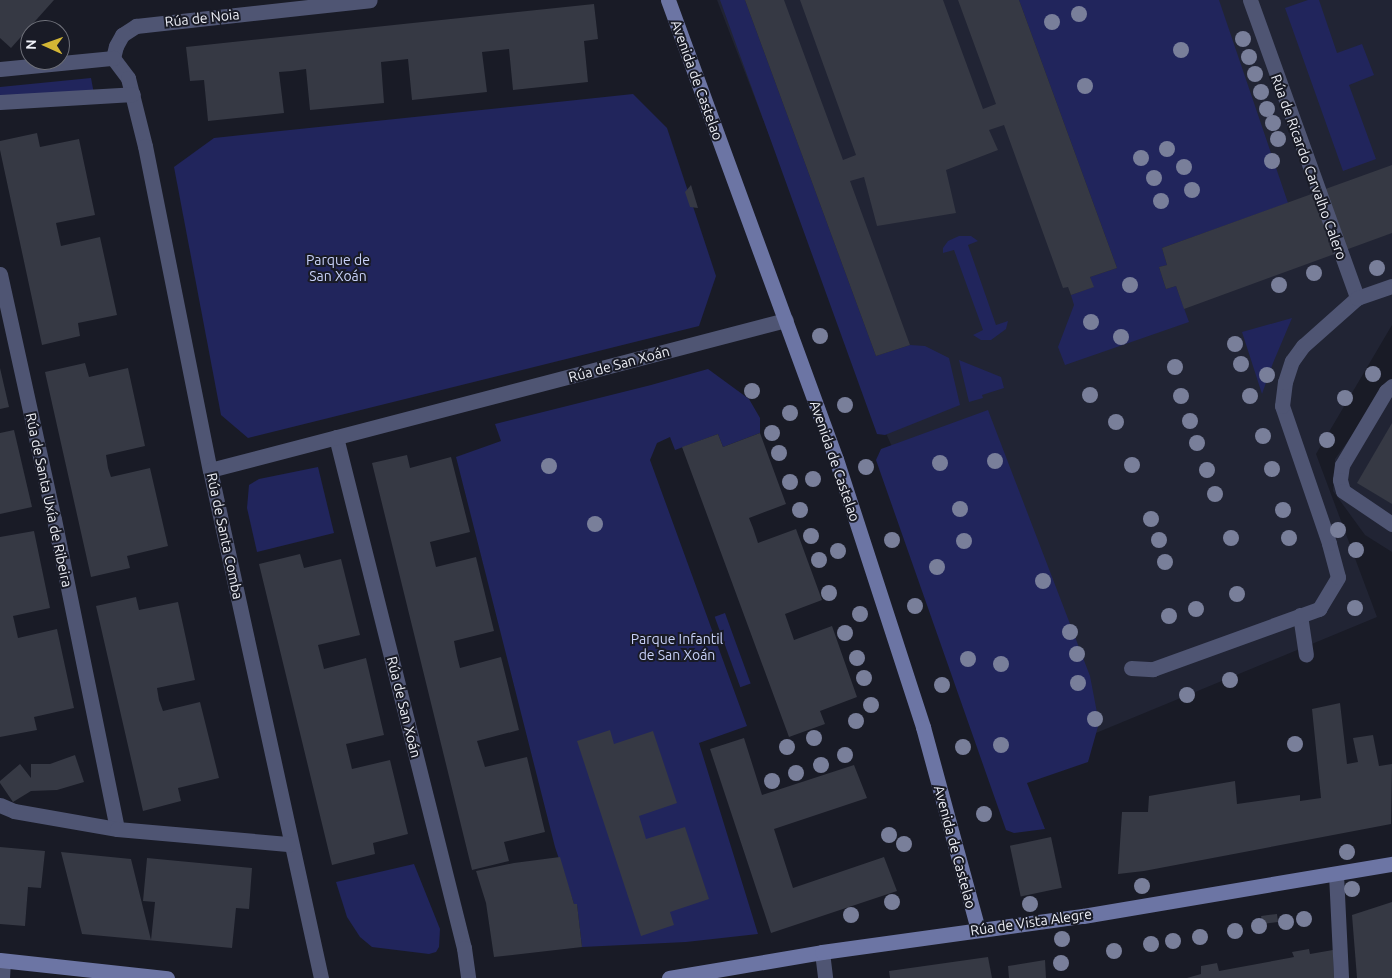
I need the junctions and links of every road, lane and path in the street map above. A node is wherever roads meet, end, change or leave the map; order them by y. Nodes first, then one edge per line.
1 (370, 0) edge
2 (668, 0) edge
3 (1250, 0) edge
4 (113, 58) junction
5 (0, 69) edge
6 (133, 94) junction
7 (0, 102) edge
8 (0, 274) edge
9 (1392, 286) edge
10 (1357, 298) junction
11 (786, 320) junction
12 (1392, 386) edge
13 (336, 437) junction
14 (210, 470) junction
15 (1392, 524) edge
16 (1300, 615) junction
17 (1306, 655) dead end
18 (1132, 668) dead end
19 (0, 805) edge
20 (117, 829) junction
21 (290, 844) junction
22 (1392, 864) edge
23 (1336, 874) junction
24 (978, 929) junction
25 (822, 952) junction
26 (1, 960) edge
27 (130, 976) edge
28 (2, 978) edge
29 (167, 978) edge
30 (321, 978) edge
31 (468, 978) edge
32 (669, 978) edge
33 (826, 978) edge
34 (1341, 978) edge

1 - 4 street, Rúa de Noia
2 - 11 street, Avenida de Castelao
3 - 10 street, Rúa de Ricardo Carvalho Calero
4 - 5 street
4 - 6 street
6 - 7 street
6 - 14 street, Rúa de Santa Comba
8 - 20 street, Rúa de Santa Uxía de Ribeira
9 - 10 street
10 - 16 street
11 - 13 street, Rúa de San Xoán
11 - 24 street, Avenida de Castelao
12 - 15 street
13 - 14 street, Rúa de San Xoán
13 - 31 street, Rúa de San Xoán
14 - 21 street, Rúa de Santa Comba
16 - 17 street
16 - 18 street
19 - 20 street
20 - 21 street
21 - 30 street, Rúa de Santa Comba
22 - 23 street, Rúa de Vista Alegre
23 - 24 street, Rúa de Vista Alegre
23 - 34 street
24 - 25 street, Rúa de Vista Alegre
25 - 32 street, Rúa de Vista Alegre
25 - 33 street
26 - 27 street
26 - 28 street
27 - 29 street

